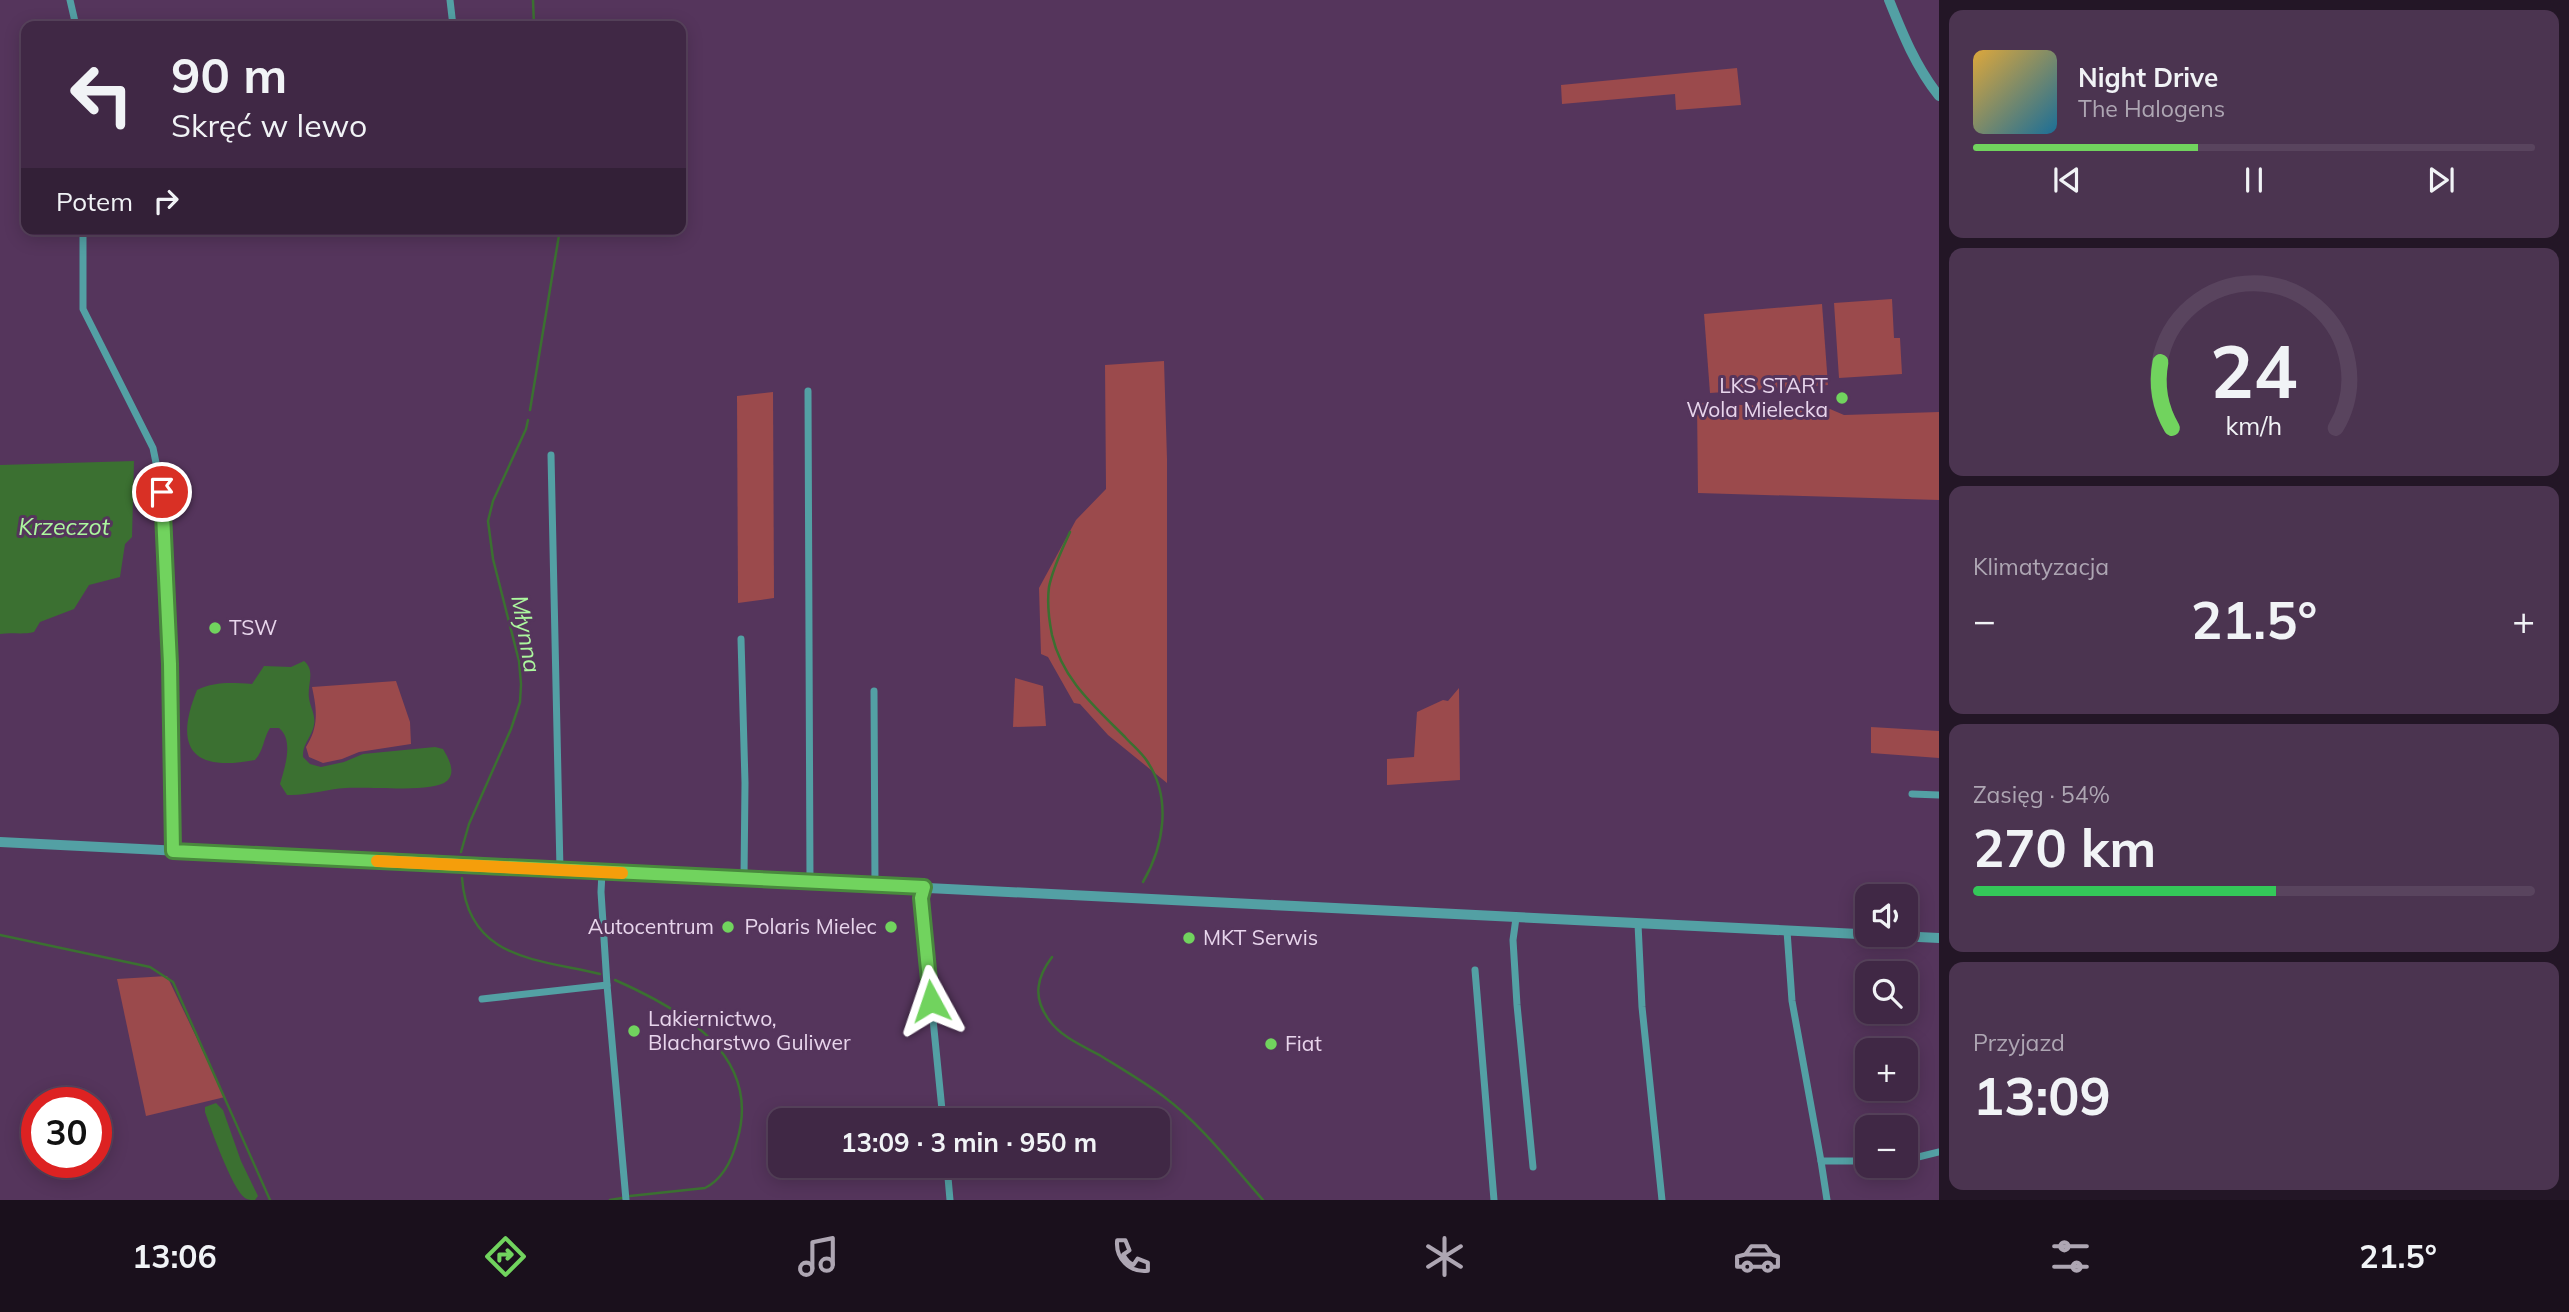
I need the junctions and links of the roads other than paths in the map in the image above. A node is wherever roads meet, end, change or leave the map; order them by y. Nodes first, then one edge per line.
1 (70, 0) edge
2 (450, 0) edge
3 (1889, 0) edge
4 (75, 21) edge
5 (452, 21) edge
6 (1939, 96) edge
7 (83, 235) edge
8 (808, 391) dead end
9 (551, 455) dead end
10 (741, 639) dead end
11 (874, 691) dead end
12 (1912, 794) dead end
13 (1939, 795) edge
14 (0, 842) edge
15 (173, 851) junction
16 (559, 870) junction
17 (602, 872) junction
18 (744, 878) junction
19 (810, 882) junction
20 (876, 885) junction
21 (924, 887) junction
22 (1517, 918) junction
23 (1638, 923) junction
24 (1787, 931) junction
25 (1939, 938) edge
26 (1475, 970) dead end
27 (607, 985) junction
28 (482, 999) dead end
29 (942, 1108) edge
30 (1939, 1153) edge
31 (1918, 1157) edge
32 (1821, 1161) junction
33 (1855, 1161) edge
34 (1533, 1167) dead end
35 (948, 1178) edge
36 (626, 1200) edge
37 (950, 1200) edge
38 (1494, 1200) edge
39 (1662, 1200) edge
40 (1828, 1200) edge

1 - 4 street
2 - 5 street
3 - 6 street
7 - 15 street
8 - 19 street
9 - 16 street
10 - 18 street
11 - 20 street
12 - 13 street
14 - 15 street
15 - 16 street
16 - 17 street
17 - 18 street
17 - 27 street
18 - 19 street
19 - 20 street
20 - 21 street
21 - 22 street
21 - 29 street
22 - 23 street
22 - 34 street
23 - 24 street
23 - 39 street
24 - 25 street
24 - 32 street
26 - 38 street
27 - 28 street
27 - 36 street
30 - 31 street
32 - 33 street
32 - 40 street
35 - 37 street

